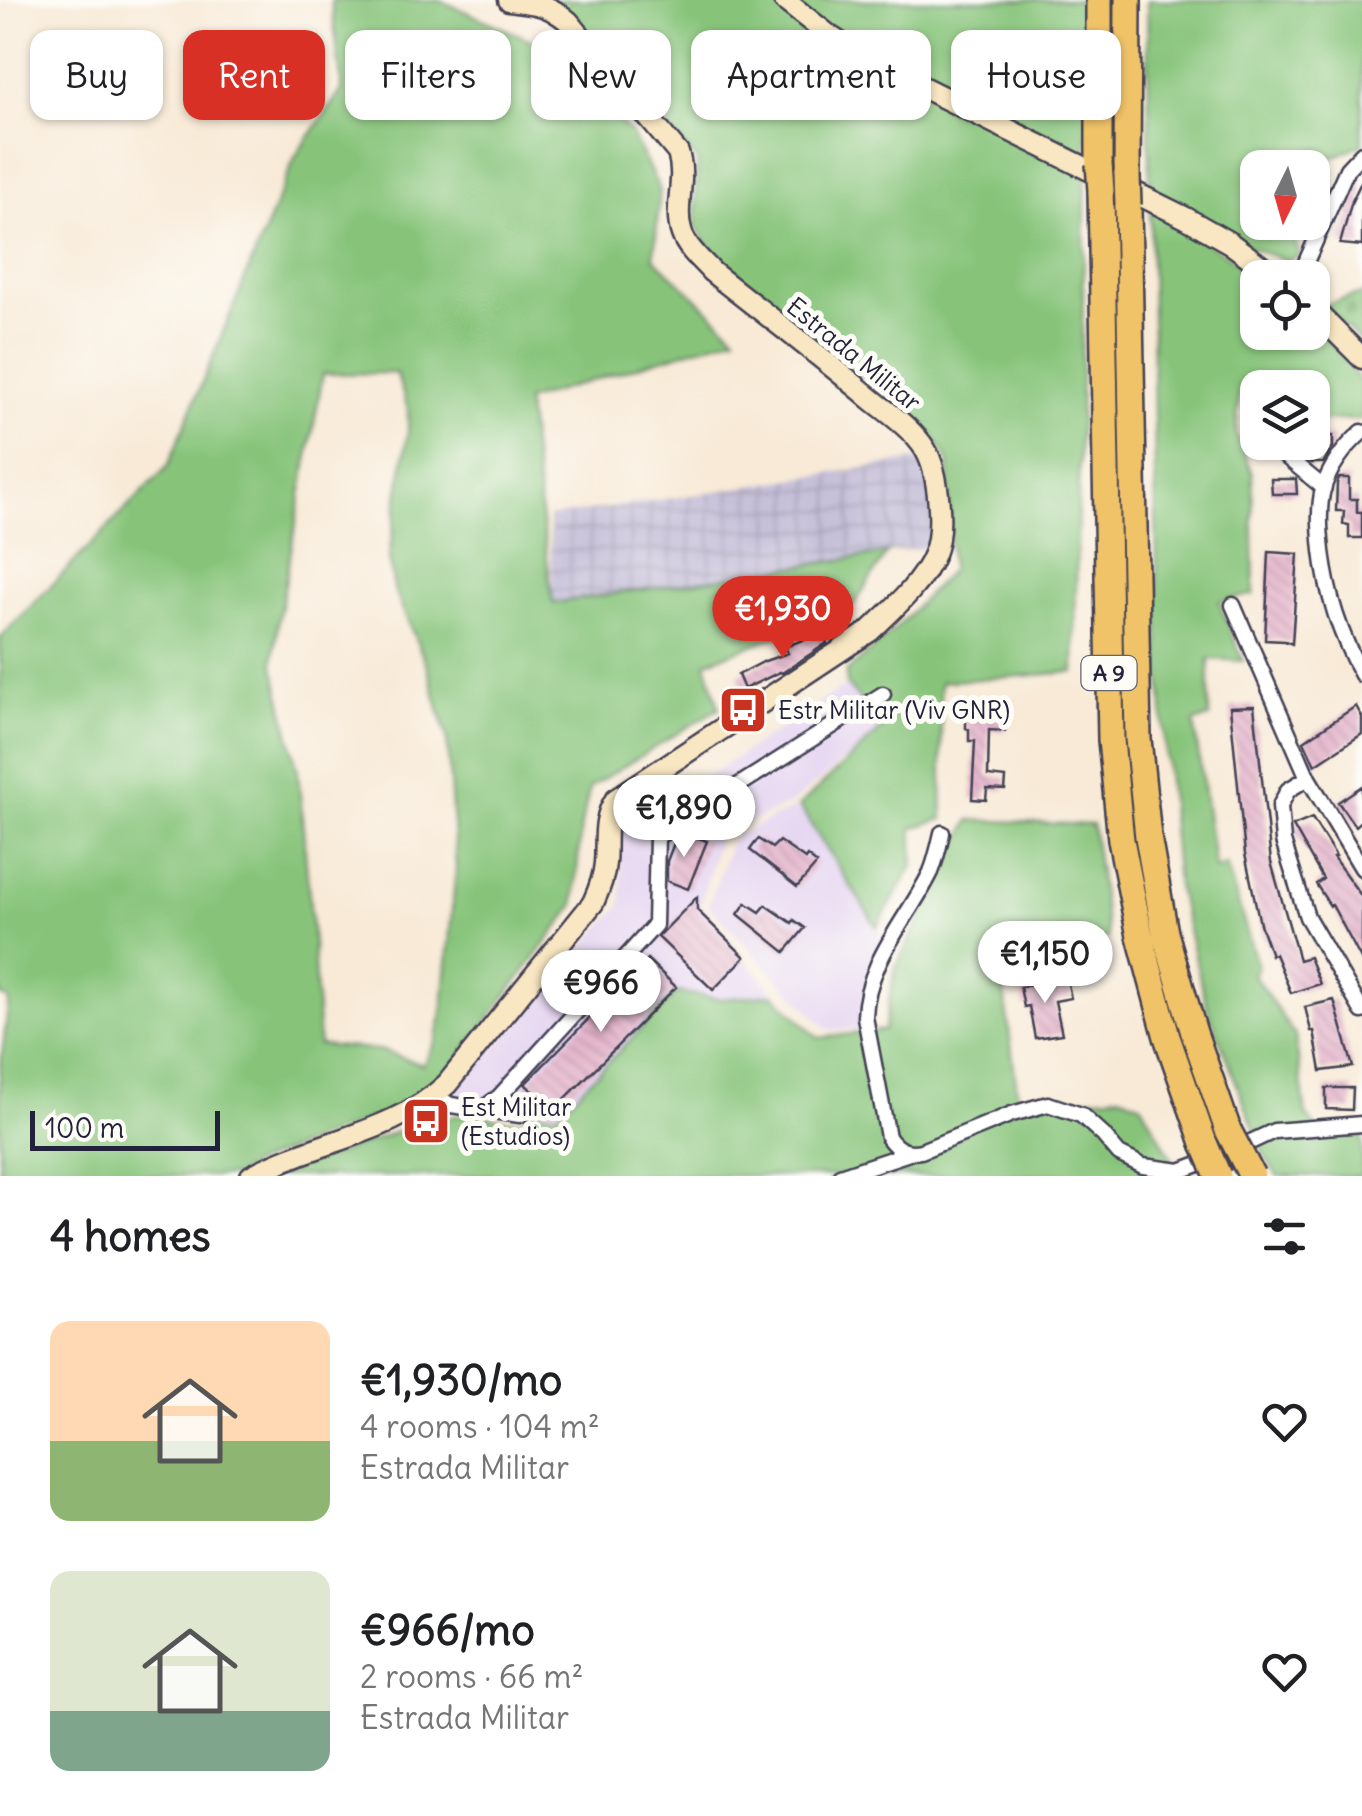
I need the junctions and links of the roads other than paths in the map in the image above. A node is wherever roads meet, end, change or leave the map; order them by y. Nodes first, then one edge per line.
1 (509, 0) edge
2 (784, 0) edge
3 (1099, 0) edge
4 (1128, 0) edge
5 (1362, 152) edge
6 (1253, 260) edge
7 (1307, 260) edge
8 (1330, 326) edge
9 (1362, 358) edge
10 (1362, 432) edge
11 (1290, 460) edge
12 (1324, 488) junction
13 (1232, 605) dead end
14 (1362, 675) edge
15 (883, 694) dead end
16 (1308, 778) junction
17 (942, 833) dead end
18 (1362, 868) edge
19 (1362, 1011) edge
20 (435, 1096) junction
21 (484, 1108) junction
22 (520, 1114) dead end
23 (1362, 1124) edge
24 (909, 1154) junction
25 (251, 1176) edge
26 (840, 1176) edge
27 (1218, 1176) edge
28 (1252, 1176) edge

1 - 20 street, Estrada Militar
2 - 6 street
3 - 27 highway, A 9, bridge
4 - 28 highway, A 9, bridge
5 - 7 street
8 - 9 street
10 - 12 street
11 - 12 street
12 - 14 street
13 - 16 street
15 - 21 street
16 - 18 street
16 - 19 street
17 - 24 street
20 - 21 street
20 - 25 street, Estrada Militar
21 - 22 street
23 - 24 street
24 - 26 street

